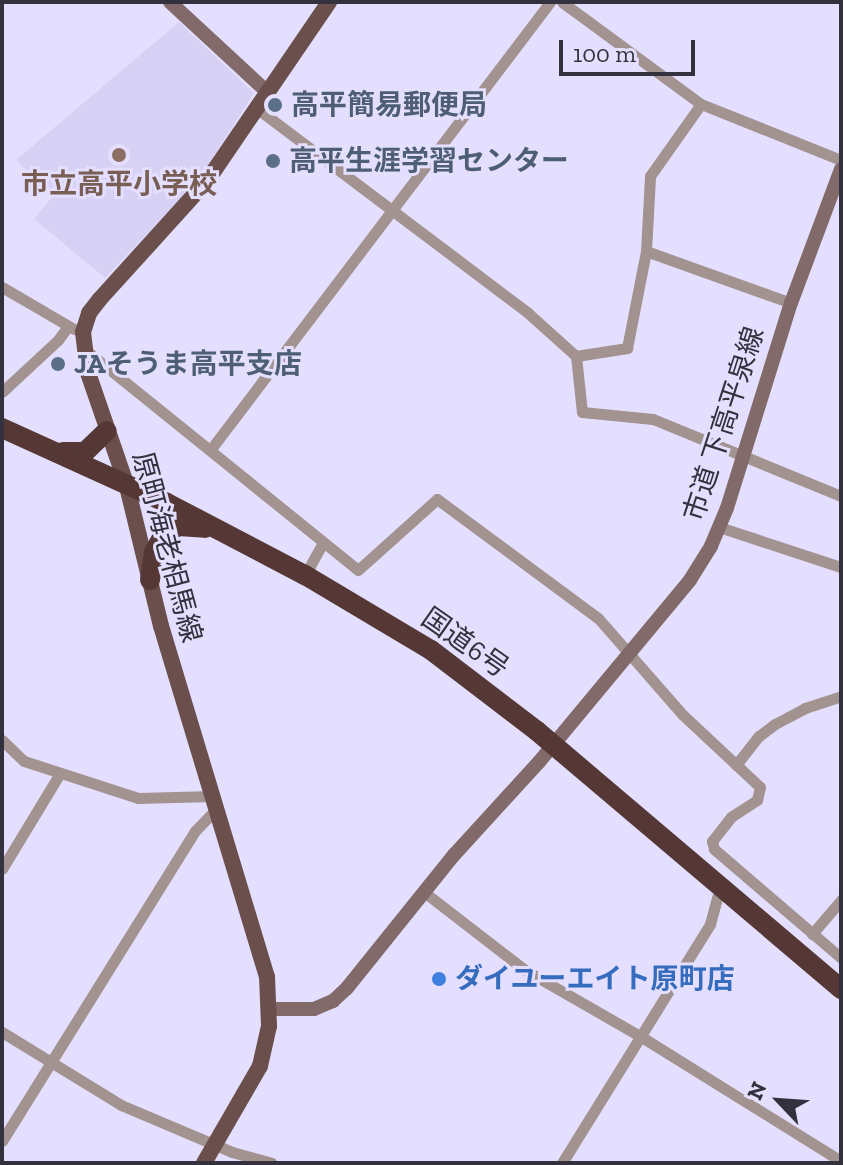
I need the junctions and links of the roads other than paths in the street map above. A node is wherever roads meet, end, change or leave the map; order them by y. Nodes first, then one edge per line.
1 (170, 2) edge
2 (329, 2) edge
3 (550, 2) edge
4 (562, 2) edge
5 (266, 91) junction
6 (701, 104) junction
7 (255, 107) junction
8 (841, 160) edge
9 (841, 169) edge
10 (393, 211) junction
11 (646, 251) junction
12 (2, 287) edge
13 (791, 303) junction
14 (78, 335) junction
15 (576, 356) junction
16 (2, 392) edge
17 (2, 428) edge
18 (107, 431) junction
19 (51, 449) junction
20 (211, 449) junction
21 (743, 455) junction
22 (127, 486) junction
23 (841, 496) edge
24 (719, 527) junction
25 (220, 531) junction
26 (322, 544) junction
27 (841, 567) edge
28 (305, 575) junction
29 (150, 580) junction
30 (629, 650) junction
31 (841, 696) edge
32 (2, 740) edge
33 (552, 744) junction
34 (736, 765) junction
35 (59, 775) junction
36 (214, 803) junction
37 (2, 869) edge
38 (424, 892) junction
39 (717, 897) dead end
40 (841, 900) edge
41 (812, 934) junction
42 (841, 958) edge
43 (841, 989) edge
44 (270, 1009) junction
45 (2, 1032) edge
46 (640, 1036) junction
47 (51, 1062) junction
48 (2, 1141) edge
49 (213, 1144) junction
50 (841, 1161) edge
51 (204, 1163) edge
52 (272, 1163) edge
53 (562, 1163) edge

1 - 5 street
2 - 5 main road
3 - 10 street
4 - 6 street
5 - 7 main road
6 - 8 street
6 - 11 street
7 - 10 street
7 - 14 main road
9 - 13 street, 市道 下高平泉線
10 - 15 street
10 - 20 street
11 - 13 street
11 - 15 street
12 - 14 street
13 - 21 street, 市道 下高平泉線
14 - 16 street
14 - 18 main road, 原町海老相馬線
14 - 20 street
15 - 21 street
17 - 19 highway, 国道6号
18 - 19 highway
18 - 22 main road, 原町海老相馬線
19 - 22 highway, 国道6号
20 - 26 street
21 - 23 street
21 - 24 street, 市道 下高平泉線
22 - 25 highway, 国道6号
22 - 29 main road, 原町海老相馬線
24 - 27 street
24 - 30 street, 市道 下高平泉線
25 - 28 highway, 国道6号
25 - 29 highway
26 - 28 street
26 - 30 street
28 - 33 highway, 国道6号
29 - 36 main road, 原町海老相馬線
30 - 33 street, 市道 下高平泉線
30 - 34 street
31 - 34 street
32 - 35 street
33 - 38 street, 市道 下高平泉線
33 - 43 highway, 国道6号
34 - 41 street
35 - 36 street
35 - 37 street
36 - 44 main road, 原町海老相馬線
36 - 47 street
38 - 44 street, 市道 下高平泉線
38 - 46 street
39 - 46 street
40 - 41 street
41 - 42 street
44 - 49 main road, 原町海老相馬線
45 - 47 street
46 - 50 street
46 - 53 street
47 - 48 street
47 - 49 street
49 - 51 main road, 原町海老相馬線
49 - 52 street

